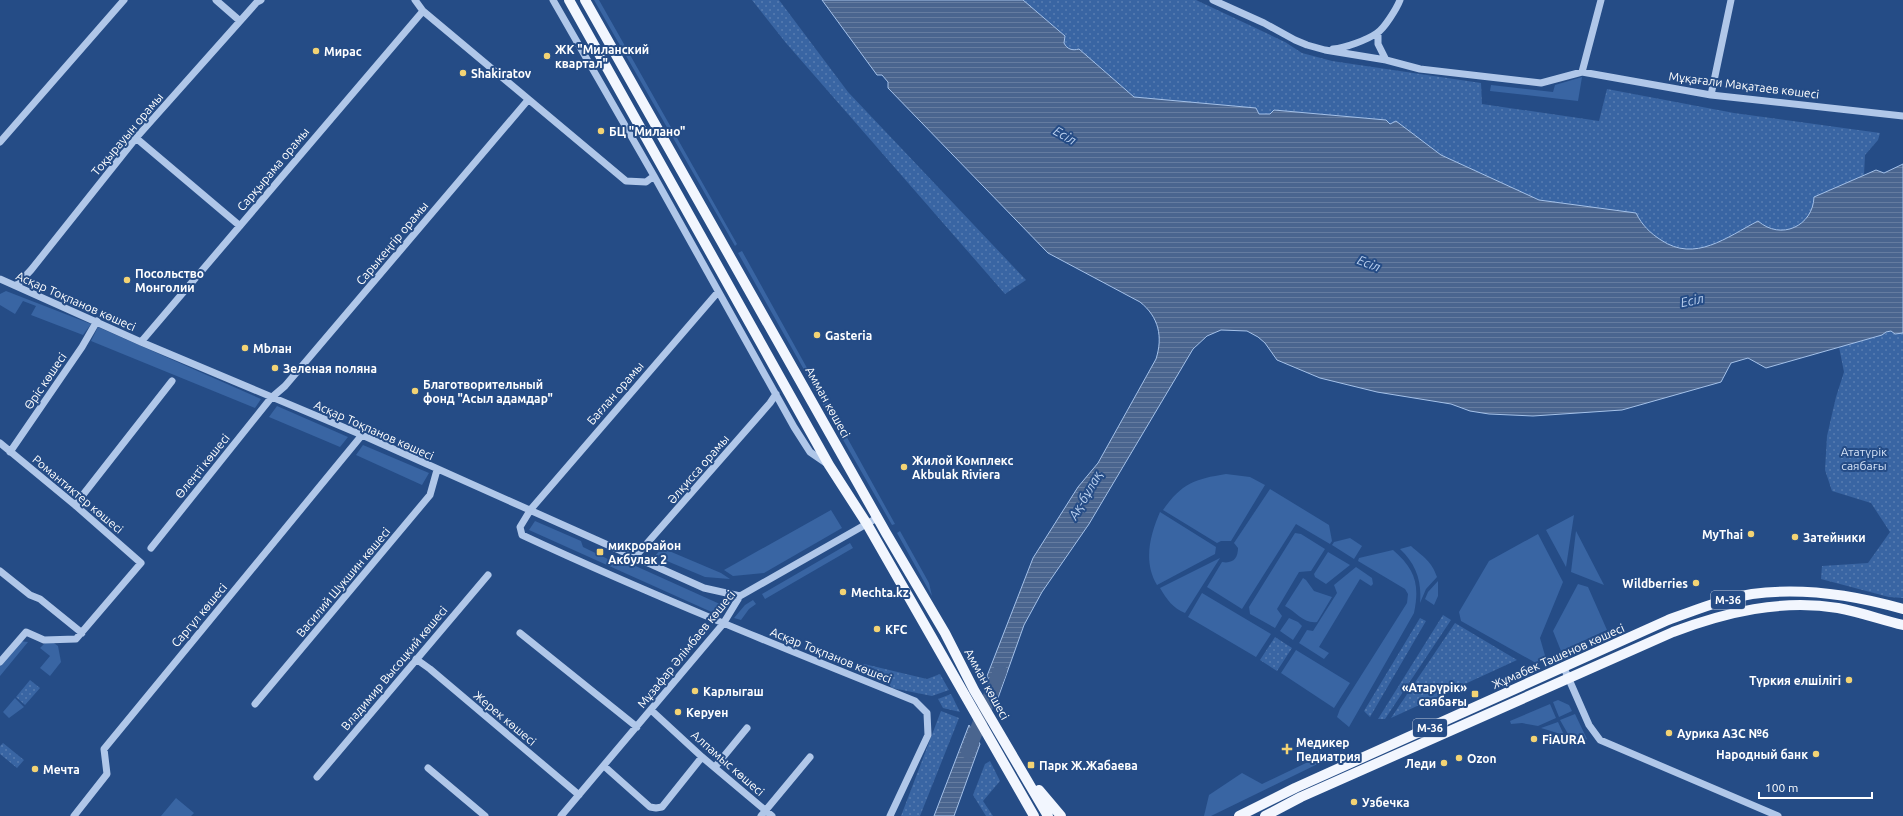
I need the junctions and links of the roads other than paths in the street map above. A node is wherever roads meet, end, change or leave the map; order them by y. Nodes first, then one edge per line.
1 (124, 0) edge
2 (216, 0) edge
3 (261, 0) edge
4 (415, 0) edge
5 (553, 0) edge
6 (569, 0) edge
7 (585, 0) edge
8 (1213, 0) edge
9 (1400, 0) edge
10 (1601, 0) edge
11 (1731, 0) edge
12 (422, 11) junction
13 (240, 20) junction
14 (1378, 33) junction
15 (1324, 50) junction
16 (1386, 60) junction
17 (1582, 72) junction
18 (1712, 94) junction
19 (528, 100) junction
20 (1903, 116) edge
21 (136, 138) junction
22 (0, 142) edge
23 (654, 176) junction
24 (240, 226) junction
25 (0, 279) edge
26 (16, 286) junction
27 (718, 292) junction
28 (97, 321) junction
29 (141, 342) junction
30 (172, 381) dead end
31 (776, 394) junction
32 (271, 398) junction
33 (362, 435) junction
34 (0, 443) edge
35 (10, 452) junction
36 (829, 465) junction
37 (438, 470) junction
38 (75, 505) junction
39 (531, 509) junction
40 (877, 518) junction
41 (867, 524) junction
42 (151, 548) dead end
43 (635, 557) junction
44 (0, 571) edge
45 (488, 575) dead end
46 (1816, 592) junction
47 (740, 596) junction
48 (1903, 602) edge
49 (1903, 609) edge
50 (723, 624) junction
51 (1903, 625) edge
52 (82, 633) junction
53 (520, 633) dead end
54 (416, 659) junction
55 (0, 662) edge
56 (1564, 668) junction
57 (1569, 679) junction
58 (254, 704) dead end
59 (651, 710) junction
60 (637, 727) junction
61 (747, 728) dead end
62 (702, 757) junction
63 (810, 757) dead end
64 (1017, 763) junction
65 (604, 766) junction
66 (428, 768) dead end
67 (715, 768) junction
68 (317, 777) dead end
69 (579, 795) junction
70 (763, 813) edge
71 (1033, 815) edge
72 (74, 816) edge
73 (485, 816) edge
74 (561, 816) edge
75 (772, 816) edge
76 (890, 816) edge
77 (1048, 816) edge
78 (1061, 816) edge
79 (1238, 816) edge
80 (1264, 816) edge
81 (1778, 816) edge

1 - 22 street
2 - 13 street
3 - 13 street, Тоқырауын орамы
4 - 12 street
5 - 23 street
6 - 36 main road
7 - 40 main road, Амман көшесі
8 - 15 street
9 - 14 street
10 - 17 street
11 - 18 street
12 - 19 street
12 - 24 street, Сарқырама орамы
13 - 21 street, Тоқырауын орамы
14 - 15 street
14 - 16 street
15 - 16 street
16 - 17 street
17 - 18 street, Мұқағали Мақатаев көшесі
18 - 20 street, Мұқағали Мақатаев көшесі
19 - 23 street
19 - 32 street, Сарыкеңгір орамы
21 - 24 street
21 - 26 street, Тоқырауын орамы
23 - 27 street
24 - 29 street, Сарқырама орамы
25 - 26 street, Асқар Тоқпанов көшесі
26 - 28 street, Асқар Тоқпанов көшесі
27 - 31 street
27 - 39 street, Бағлан орамы
28 - 29 street, Асқар Тоқпанов көшесі
28 - 35 street, Өріс көшесі
29 - 32 street, Асқар Тоқпанов көшесі
30 - 38 street
31 - 36 street
31 - 43 street, Әлқисса орамы
32 - 33 street, Асқар Тоқпанов көшесі
32 - 42 street, Өлеңті көшесі
33 - 37 street, Асқар Тоқпанов көшесі
33 - 72 street, Саргүл көшесі
34 - 35 street, Романтиктер көшесі
35 - 38 street, Романтиктер көшесі
36 - 41 main road
37 - 39 street, Асқар Тоқпанов көшесі
37 - 58 street, Василий Шукшин көшесі
38 - 52 street, Романтиктер көшесі
39 - 43 street, Асқар Тоқпанов көшесі
39 - 50 street, Бағлан орамы
40 - 41 street, Мұзафар Әлімбаев көшесі
40 - 64 main road, Амман көшесі
41 - 47 street, Мұзафар Әлімбаев көшесі
41 - 71 main road
43 - 47 street, Асқар Тоқпанов көшесі
44 - 52 street
45 - 54 street, Владимир Высоцкий көшесі
46 - 48 main road
46 - 49 main road, Жұмабек Тәшенов көшесі / M-36
46 - 56 main road, Жұмабек Тәшенов көшесі / M-36
47 - 50 street, Мұзафар Әлімбаев көшесі
50 - 59 street, Мұзафар Әлімбаев көшесі
50 - 76 street, Асқар Тоқпанов көшесі
51 - 57 main road, M-36
52 - 55 street
53 - 60 street
54 - 68 street, Владимир Высоцкий көшесі
54 - 69 street, Жерек көшесі
56 - 57 street
56 - 79 main road, Жұмабек Тәшенов көшесі / M-36
57 - 80 main road, M-36
57 - 81 street
59 - 60 street, Мұзафар Әлімбаев көшесі
59 - 62 street, Алпамыс көшесі
60 - 65 street, Мұзафар Әлімбаев көшесі
61 - 67 street
62 - 65 street
62 - 67 street, Алпамыс көшесі
63 - 70 street
64 - 77 main road, Амман көшесі
64 - 78 main road
65 - 69 street, Мұзафар Әлімбаев көшесі
66 - 73 street
67 - 70 street, Алпамыс көшесі
69 - 74 street, Мұзафар Әлімбаев көшесі
70 - 75 street, Алпамыс көшесі

